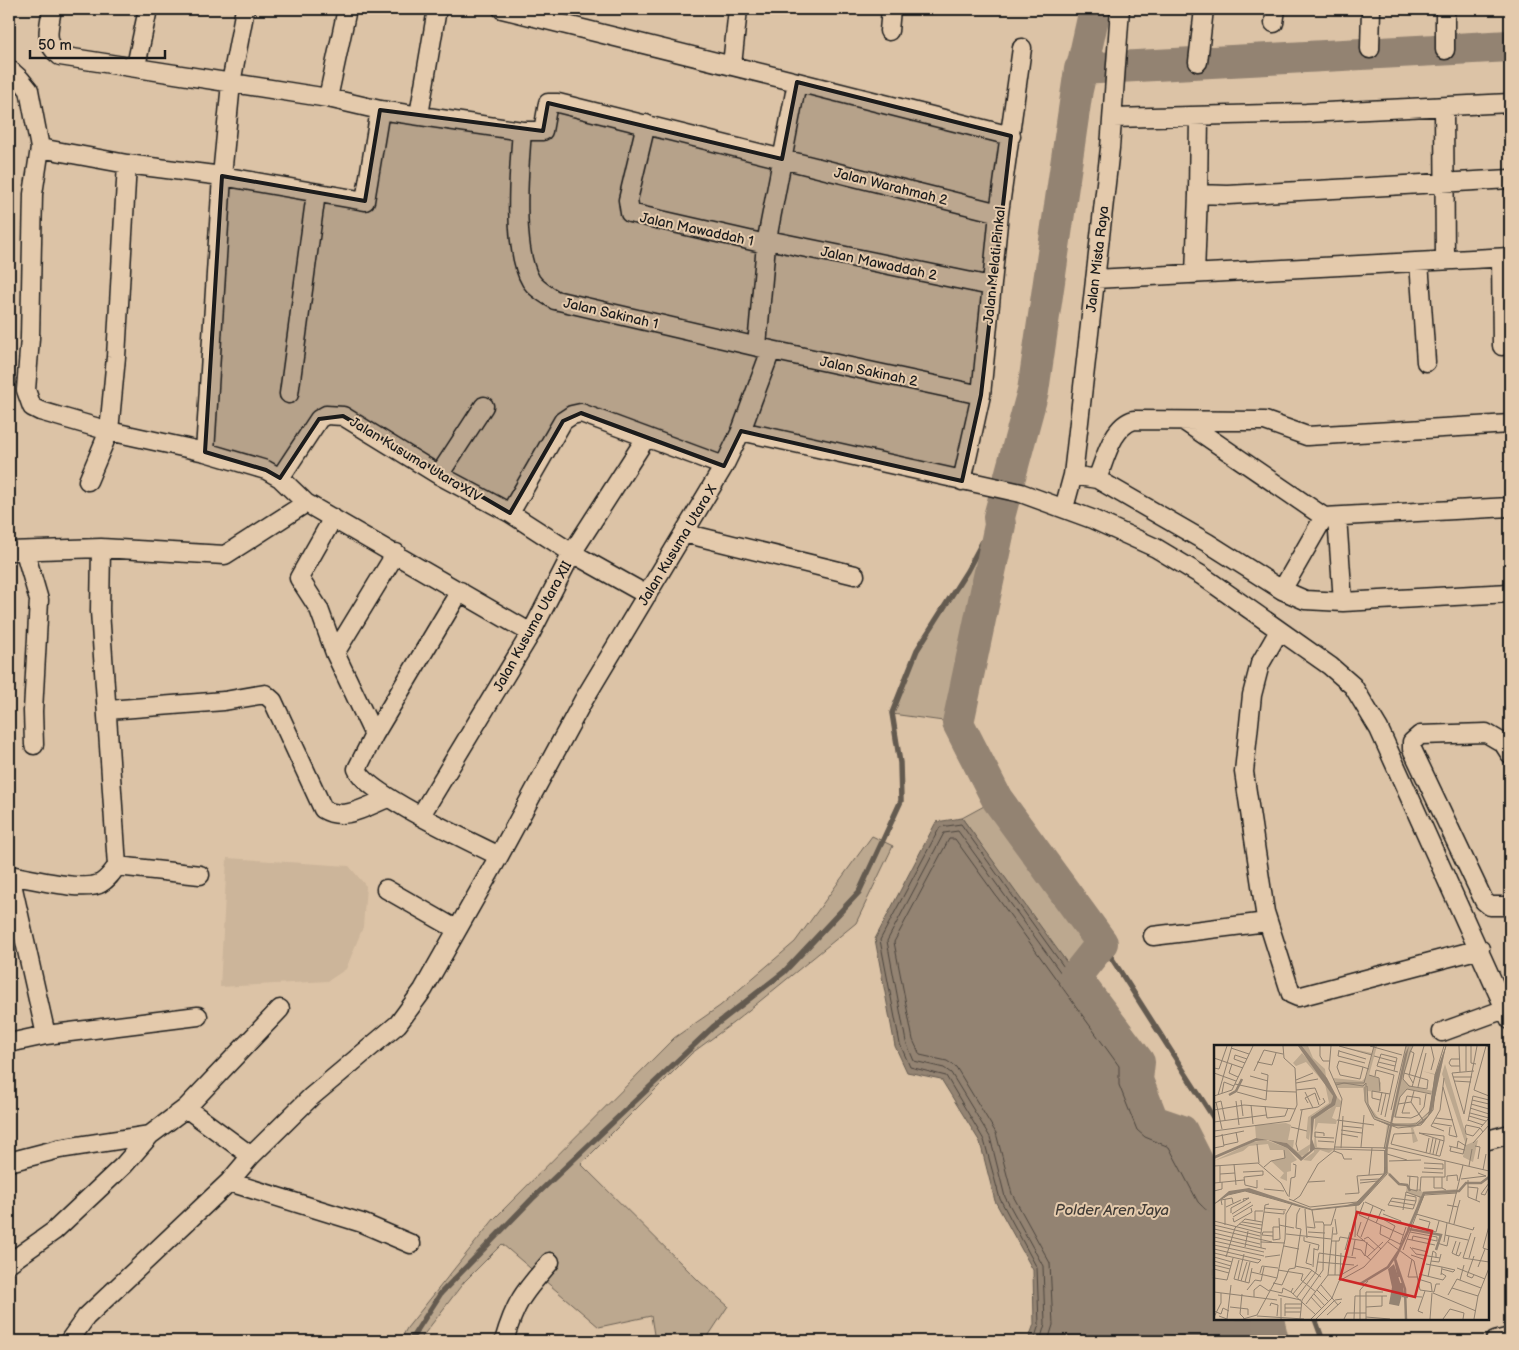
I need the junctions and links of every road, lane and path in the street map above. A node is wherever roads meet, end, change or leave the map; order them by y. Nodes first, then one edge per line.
1 (52, 9) edge
2 (148, 9) edge
3 (245, 9) edge
4 (347, 9) edge
5 (438, 9) edge
6 (502, 9) edge
7 (738, 9) edge
8 (891, 9) edge
9 (1120, 9) edge
10 (1204, 9) edge
11 (1371, 9) edge
12 (1445, 9) edge
13 (889, 30) dead end
14 (1022, 48) dead end
15 (1370, 49) dead end
16 (1445, 50) dead end
17 (1198, 62) dead end
18 (732, 65) junction
19 (136, 66) junction
20 (9, 69) edge
21 (231, 82) junction
22 (797, 82) junction
23 (328, 98) junction
24 (1510, 103) edge
25 (1444, 107) junction
26 (380, 110) junction
27 (419, 115) junction
28 (1199, 116) junction
29 (1113, 118) junction
30 (646, 124) junction
31 (522, 131) junction
32 (1011, 136) junction
33 (40, 148) junction
34 (782, 159) junction
35 (127, 164) junction
36 (222, 176) junction
37 (1510, 179) edge
38 (1444, 183) junction
39 (316, 193) junction
40 (1198, 194) junction
41 (999, 213) junction
42 (767, 242) junction
43 (1506, 258) edge
44 (1445, 260) junction
45 (1419, 262) junction
46 (1195, 274) junction
47 (1095, 279) junction
48 (991, 286) junction
49 (1502, 346) dead end
50 (764, 348) junction
51 (1426, 362) dead end
52 (289, 394) dead end
53 (981, 395) junction
54 (484, 406) dead end
55 (1184, 421) junction
56 (1510, 424) edge
57 (109, 431) junction
58 (741, 431) junction
59 (646, 438) junction
60 (204, 452) junction
61 (724, 466) junction
62 (439, 475) junction
63 (1073, 475) junction
64 (280, 478) junction
65 (1097, 479) junction
66 (88, 481) dead end
67 (962, 481) junction
68 (306, 503) junction
69 (1510, 507) edge
70 (1064, 508) junction
71 (510, 514) junction
72 (1331, 517) junction
73 (333, 518) junction
74 (684, 533) junction
75 (101, 548) junction
76 (17, 552) edge
77 (396, 553) junction
78 (572, 553) junction
79 (855, 575) dead end
80 (1282, 590) junction
81 (460, 591) junction
82 (1510, 593) edge
83 (647, 595) junction
84 (1343, 602) junction
85 (1279, 631) junction
86 (531, 633) junction
87 (335, 652) junction
88 (108, 710) junction
89 (374, 735) junction
90 (34, 745) dead end
91 (1510, 754) edge
92 (388, 798) junction
93 (421, 815) junction
94 (499, 856) junction
95 (117, 866) junction
96 (10, 875) edge
97 (200, 875) dead end
98 (386, 889) dead end
99 (1510, 906) edge
100 (1267, 922) junction
101 (456, 929) junction
102 (1153, 936) dead end
103 (1480, 949) junction
104 (1504, 992) edge
105 (280, 1008) dead end
106 (1508, 1014) edge
107 (198, 1016) dead end
108 (1442, 1032) dead end
109 (46, 1035) junction
110 (9, 1043) edge
111 (186, 1108) junction
112 (1510, 1134) edge
113 (150, 1135) junction
114 (1489, 1140) edge
115 (251, 1156) junction
116 (9, 1162) edge
117 (229, 1182) junction
118 (411, 1244) dead end
119 (550, 1262) dead end
120 (9, 1263) edge
121 (1510, 1337) edge
122 (69, 1341) edge
123 (504, 1341) edge
124 (1495, 1341) edge

1 - 19 street
2 - 19 street
3 - 21 street
4 - 23 street
5 - 27 street
6 - 18 street
7 - 18 street
8 - 13 street
9 - 29 street, Jalan Mista Raya
10 - 17 street
11 - 15 street
12 - 16 street
14 - 32 street, Jalan Melati Pinkal
18 - 22 street
19 - 21 street
20 - 33 street
21 - 23 street
21 - 36 street
22 - 32 street
22 - 34 street, Jalan Kusuma Utara X
23 - 26 street
24 - 25 street
25 - 28 street
25 - 38 street
26 - 27 street
26 - 39 street
27 - 31 street
28 - 29 street
28 - 40 street
29 - 47 street, Jalan Mista Raya
30 - 31 street, Jalan Warahmah 2
30 - 34 street, Jalan Warahmah 2
30 - 42 street, Jalan Mawaddah 1
31 - 50 street, Jalan Sakinah 1
32 - 41 street, Jalan Melati Pinkal
33 - 35 street
33 - 57 street
34 - 41 street, Jalan Warahmah 2
34 - 42 street, Jalan Kusuma Utara X
35 - 36 street
35 - 57 street
36 - 39 street
36 - 60 street
37 - 38 street
38 - 40 street
38 - 44 street
39 - 52 street
40 - 46 street
41 - 48 street, Jalan Melati Pinkal
42 - 48 street, Jalan Mawaddah 2
42 - 50 street, Jalan Kusuma Utara X
43 - 44 street
43 - 49 street
44 - 45 street
45 - 46 street
45 - 51 street
46 - 47 street
47 - 63 street, Jalan Mista Raya
48 - 53 street, Jalan Melati Pinkal
50 - 53 street, Jalan Sakinah 2
50 - 58 street, Jalan Kusuma Utara X
53 - 67 street, Jalan Melati Pinkal
54 - 62 street
55 - 56 street
55 - 65 street
55 - 72 street
57 - 60 street
57 - 66 street
58 - 61 street, Jalan Kusuma Utara X
58 - 67 street
59 - 61 street
59 - 71 street
59 - 78 street, Jalan Kusuma Utara XII
60 - 64 street
61 - 74 street, Jalan Kusuma Utara X
62 - 64 street, Jalan Kusuma Utara XIV
62 - 71 street, Jalan Kusuma Utara XIV
63 - 65 street
63 - 70 street, Jalan Mista Raya
64 - 68 street
65 - 80 street
67 - 70 street
68 - 73 street
68 - 75 street
69 - 72 street
70 - 85 street
71 - 78 street, Jalan Kusuma Utara XIV
72 - 80 street
72 - 84 street
73 - 77 street
73 - 87 street
74 - 79 street
74 - 83 street, Jalan Kusuma Utara X
75 - 76 street
75 - 88 street
76 - 90 street
77 - 81 street
77 - 87 street
78 - 83 street, Jalan Kusuma Utara XIV
78 - 86 street, Jalan Kusuma Utara XII
80 - 84 street
81 - 86 street
81 - 89 street
82 - 84 street
83 - 94 street, Jalan Kusuma Utara X
85 - 100 street
85 - 103 street
86 - 93 street, Jalan Kusuma Utara XII
87 - 89 street
88 - 92 street
88 - 95 street
89 - 92 street
91 - 99 street
92 - 93 street
93 - 94 street
94 - 101 street, Jalan Kusuma Utara X
95 - 96 street
95 - 97 street
96 - 109 street
98 - 101 street
100 - 102 street
100 - 103 street
101 - 115 street, Jalan Kusuma Utara X
103 - 104 street
104 - 106 street
105 - 111 street
106 - 108 street
107 - 109 street
109 - 110 street
111 - 113 street
111 - 115 street
112 - 114 street
113 - 116 street
113 - 120 street
115 - 117 street, Jalan Kusuma Utara X
117 - 118 street
117 - 122 street, Jalan Kusuma Utara X
119 - 123 street
121 - 124 street

